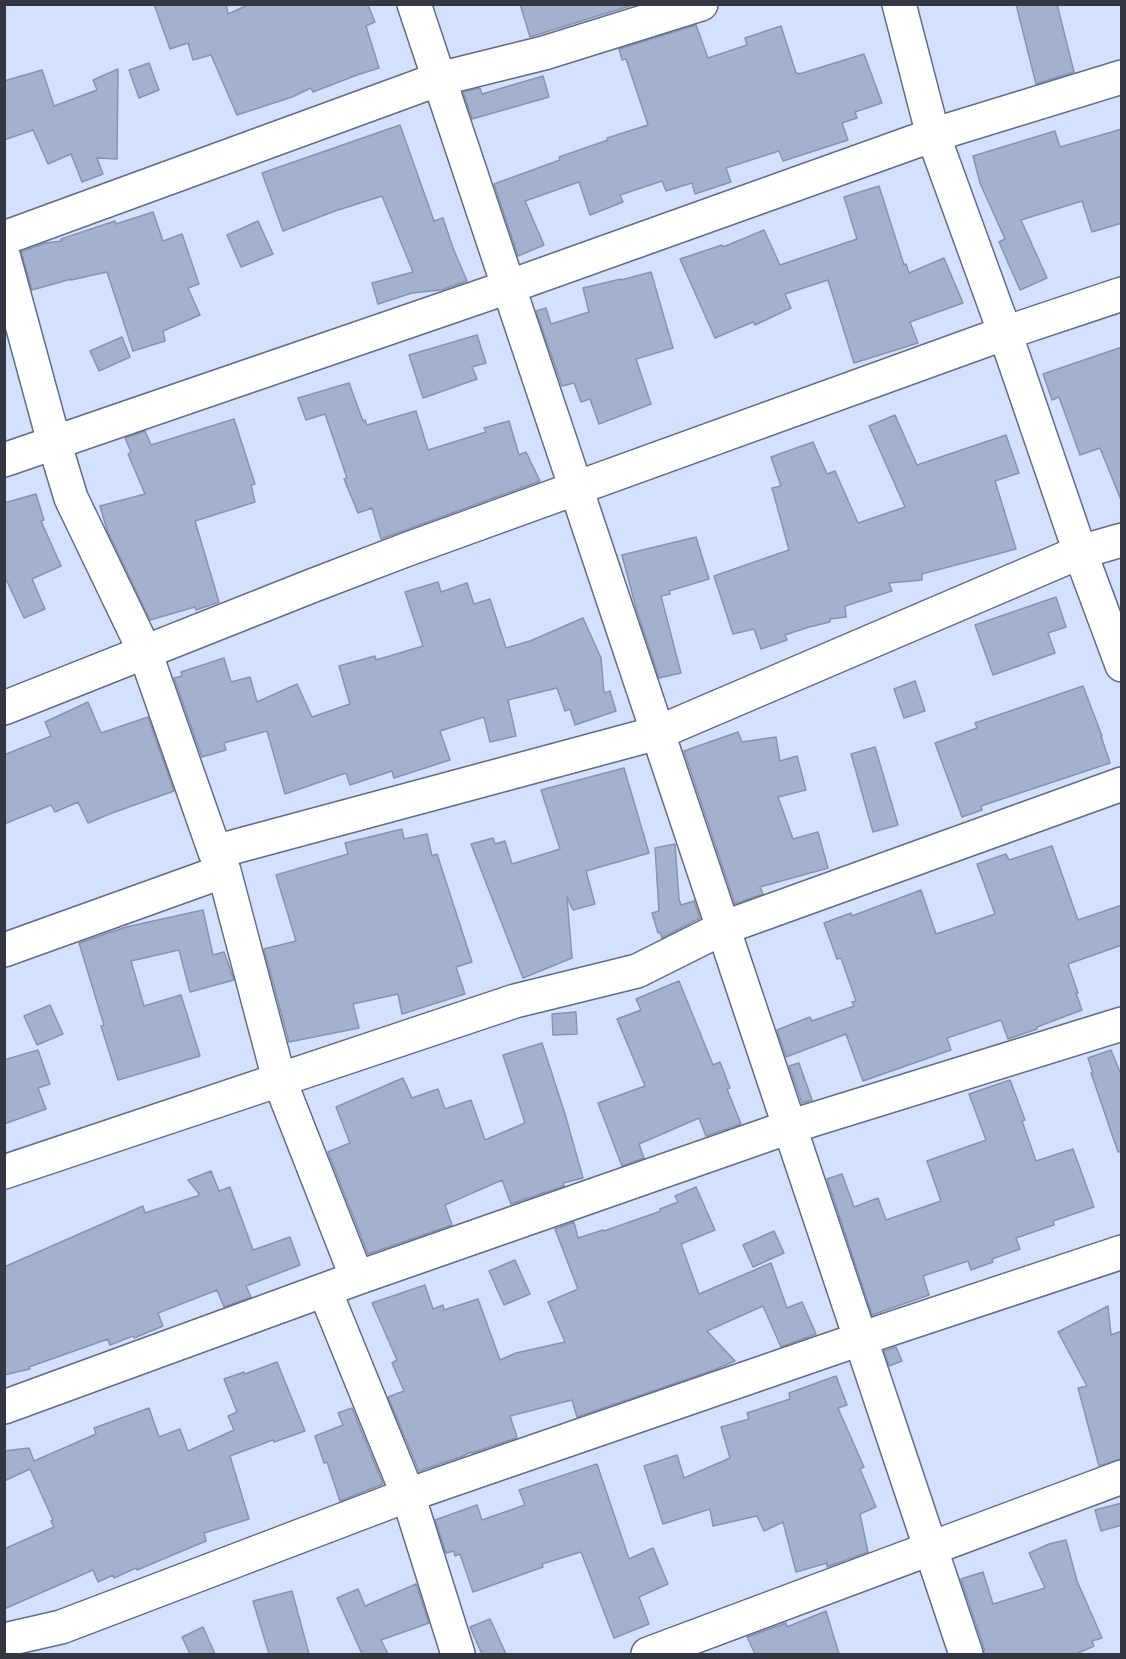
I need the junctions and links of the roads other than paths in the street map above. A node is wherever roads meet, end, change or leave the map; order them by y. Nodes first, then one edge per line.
1 (414, 4) edge
2 (701, 4) edge
3 (899, 4) edge
4 (1122, 77) edge
5 (439, 79) junction
6 (933, 135) junction
7 (4, 238) edge
8 (4, 258) edge
9 (508, 287) junction
10 (1122, 294) edge
11 (1005, 333) junction
12 (54, 442) junction
13 (4, 460) edge
14 (575, 488) junction
15 (1122, 540) edge
16 (1080, 552) junction
17 (145, 652) junction
18 (1122, 665) edge
19 (4, 708) edge
20 (657, 733) junction
21 (1122, 784) edge
22 (220, 862) junction
23 (723, 928) junction
24 (4, 950) edge
25 (1122, 1024) edge
26 (279, 1079) junction
27 (789, 1127) junction
28 (4, 1172) edge
29 (1122, 1251) edge
30 (357, 1278) junction
31 (325, 1291) junction
32 (860, 1339) junction
33 (4, 1407) edge
34 (1122, 1477) edge
35 (408, 1495) junction
36 (931, 1549) junction
37 (4, 1640) edge
38 (458, 1654) edge
39 (648, 1654) edge
40 (966, 1654) edge

1 - 5 street
2 - 5 street
3 - 6 street
4 - 6 street
5 - 7 street
5 - 9 street
6 - 9 street
6 - 11 street
8 - 12 street
9 - 12 street
9 - 14 street
10 - 11 street
11 - 14 street
11 - 16 street
12 - 13 street
12 - 17 street
14 - 17 street
14 - 20 street
15 - 16 street
16 - 18 street
16 - 20 street
17 - 19 street
17 - 22 street
20 - 22 street
20 - 23 street
21 - 23 street
22 - 24 street
22 - 26 street
23 - 26 street
23 - 27 street
25 - 27 street
26 - 28 street
26 - 30 street
27 - 30 street
27 - 32 street
29 - 32 street
30 - 31 street
31 - 33 street
31 - 35 street
32 - 35 street
32 - 36 street
34 - 36 street
35 - 37 street
35 - 38 street
36 - 39 street
36 - 40 street

